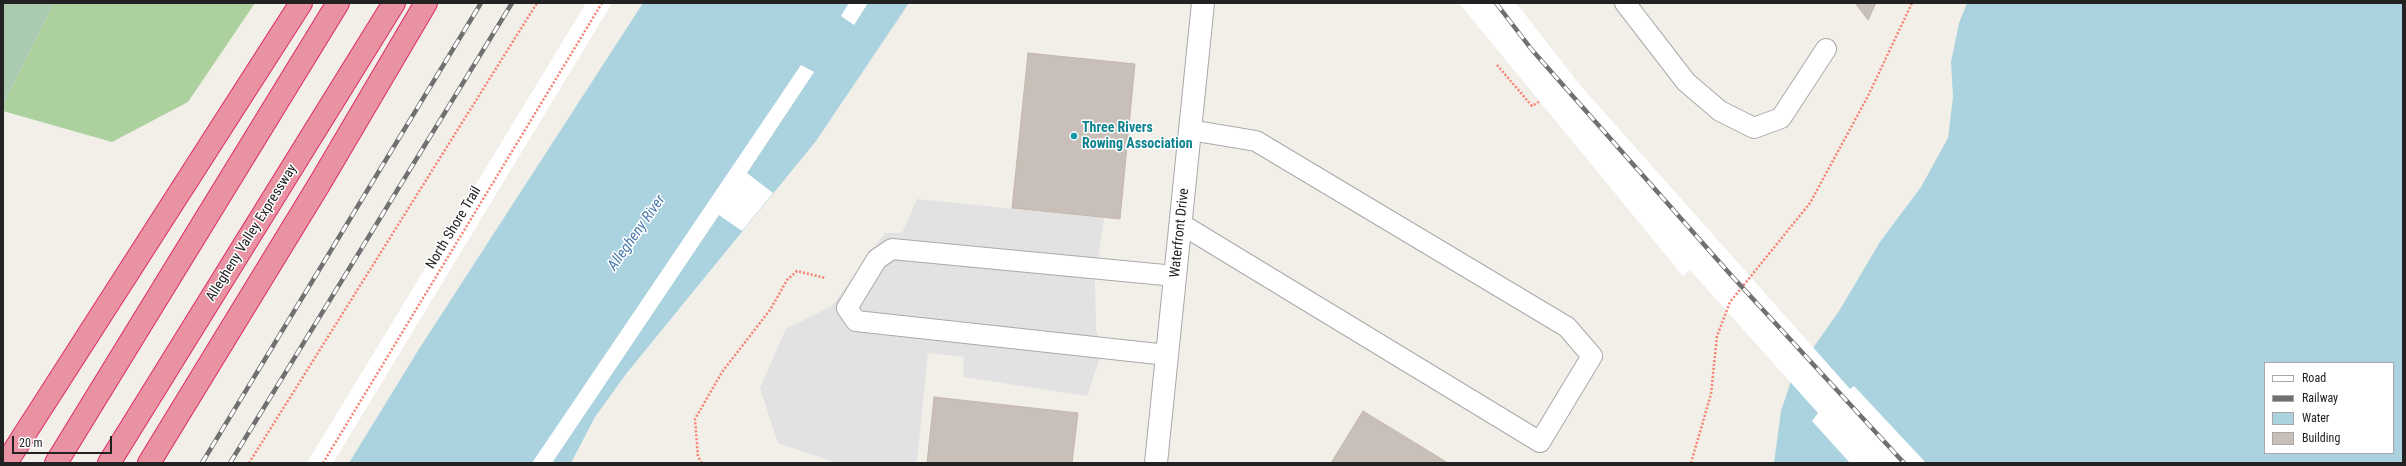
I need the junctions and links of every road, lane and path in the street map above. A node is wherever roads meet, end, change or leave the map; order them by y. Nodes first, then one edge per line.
1 (302, 3) edge
2 (338, 3) edge
3 (394, 3) edge
4 (426, 3) edge
5 (537, 3) edge
6 (602, 3) edge
7 (1203, 3) edge
8 (1912, 3) edge
9 (1635, 6) edge
10 (1826, 49) dead end
11 (1497, 64) dead end
12 (1540, 101) dead end
13 (1190, 130) junction
14 (1181, 224) junction
15 (1175, 276) junction
16 (825, 278) dead end
17 (1167, 355) junction
18 (6, 463) edge
19 (56, 463) edge
20 (110, 463) edge
21 (149, 463) edge
22 (249, 463) edge
23 (323, 463) edge
24 (702, 463) edge
25 (1156, 463) edge
26 (1691, 463) edge

1 - 18 highway
2 - 19 highway
3 - 20 highway, Allegheny Valley Expressway
4 - 21 highway
5 - 22 path
6 - 23 path, North Shore Trail
7 - 13 street, Waterfront Drive
8 - 26 path
9 - 10 lane
11 - 12 path
13 - 14 street, Waterfront Drive
13 - 14 lane
14 - 15 street, Waterfront Drive
15 - 17 street, Waterfront Drive
15 - 17 lane
16 - 24 path
17 - 25 street, Waterfront Drive

